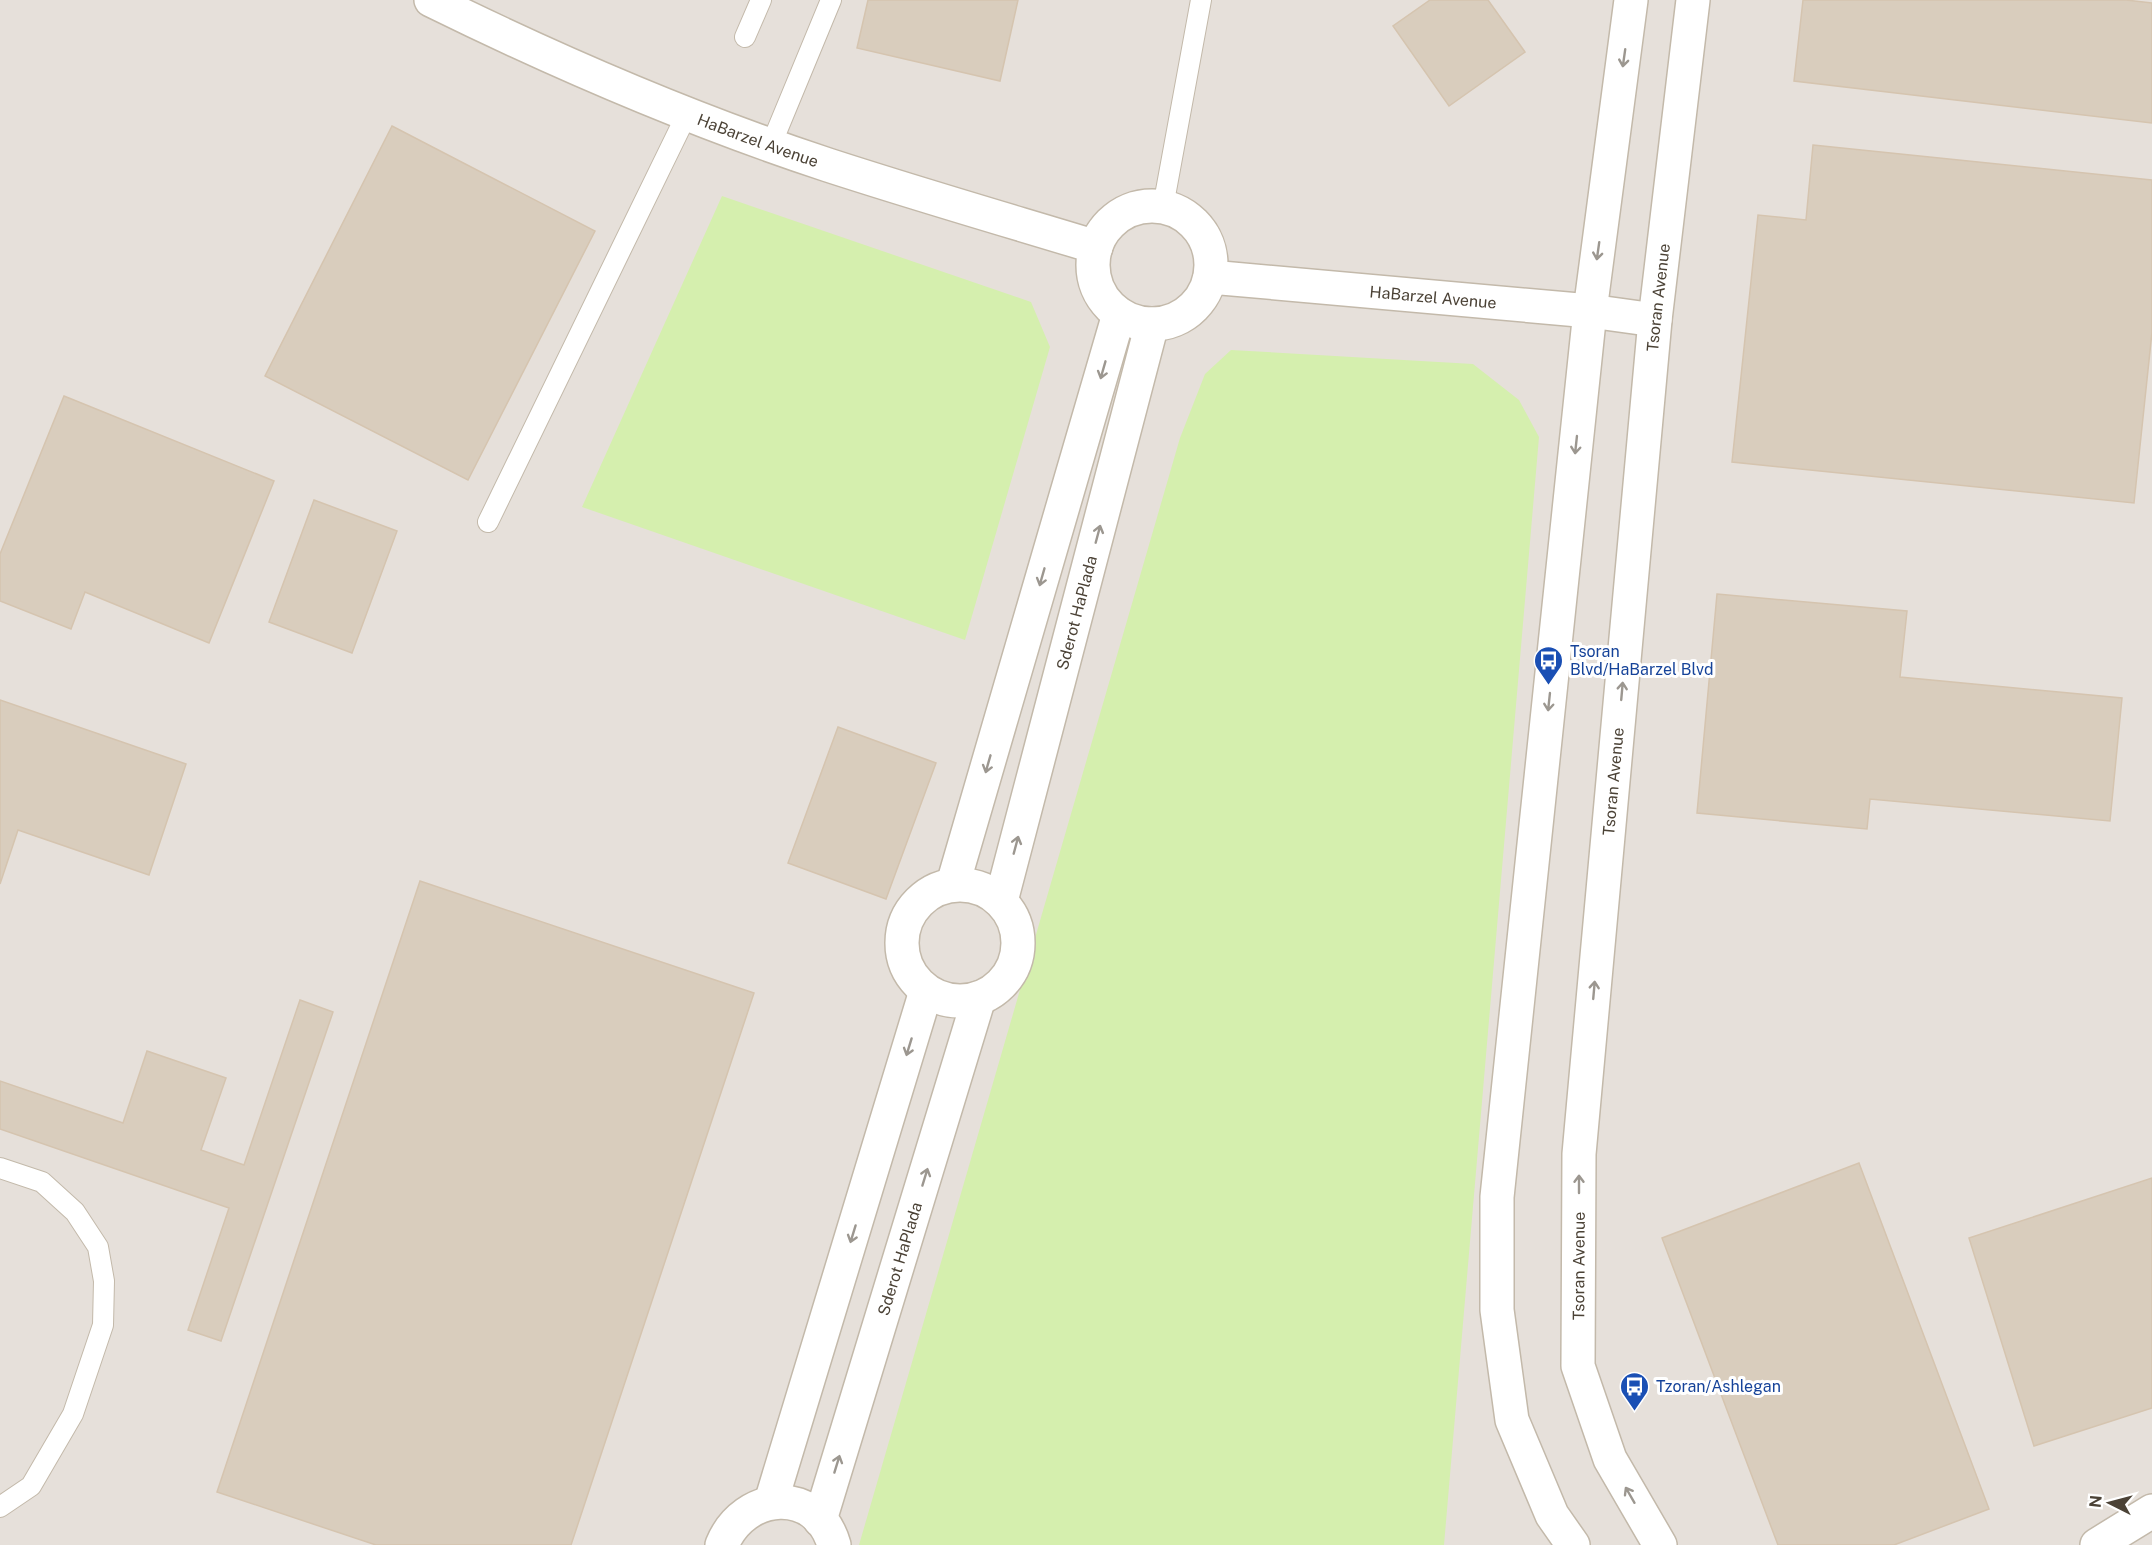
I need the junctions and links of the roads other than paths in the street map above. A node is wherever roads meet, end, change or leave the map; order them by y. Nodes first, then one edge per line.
1 (431, 0) edge
2 (761, 0) edge
3 (831, 0) edge
4 (1201, 0) edge
5 (1631, 0) edge
6 (1693, 0) edge
7 (745, 37) dead end
8 (687, 114) junction
9 (771, 145) junction
10 (1163, 207) junction
11 (1096, 247) junction
12 (1210, 276) junction
13 (1590, 311) junction
14 (1119, 314) junction
15 (1655, 320) junction
16 (1152, 324) junction
17 (488, 522) dead end
18 (953, 884) junction
19 (1001, 901) junction
20 (926, 991) junction
21 (979, 999) junction
22 (0, 1168) edge
23 (771, 1502) junction
24 (0, 1507) edge
25 (2152, 1511) edge
26 (827, 1532) edge
27 (722, 1545) edge
28 (1573, 1545) edge
29 (1660, 1545) edge
30 (2097, 1545) edge

1 - 8 street, HaBarzel Avenue
2 - 7 lane
3 - 9 lane
4 - 10 lane
5 -> 13 street
6 - 15 street, Tsoran Avenue
8 - 9 street, HaBarzel Avenue
8 - 17 lane
9 - 11 street, HaBarzel Avenue
10 - 11 street
10 - 12 street
11 - 14 street
12 - 13 street, HaBarzel Avenue
12 - 16 street
13 - 15 street, HaBarzel Avenue
13 -> 28 street
14 - 16 street
14 -> 18 street
29 -> 15 street, Tsoran Avenue
19 -> 16 street, Sderot HaPlada
18 - 19 street
18 - 20 street
19 - 21 street
20 - 21 street
20 -> 23 street
26 -> 21 street, Sderot HaPlada
22 - 24 lane
23 - 26 street
23 - 27 street
25 - 30 street

